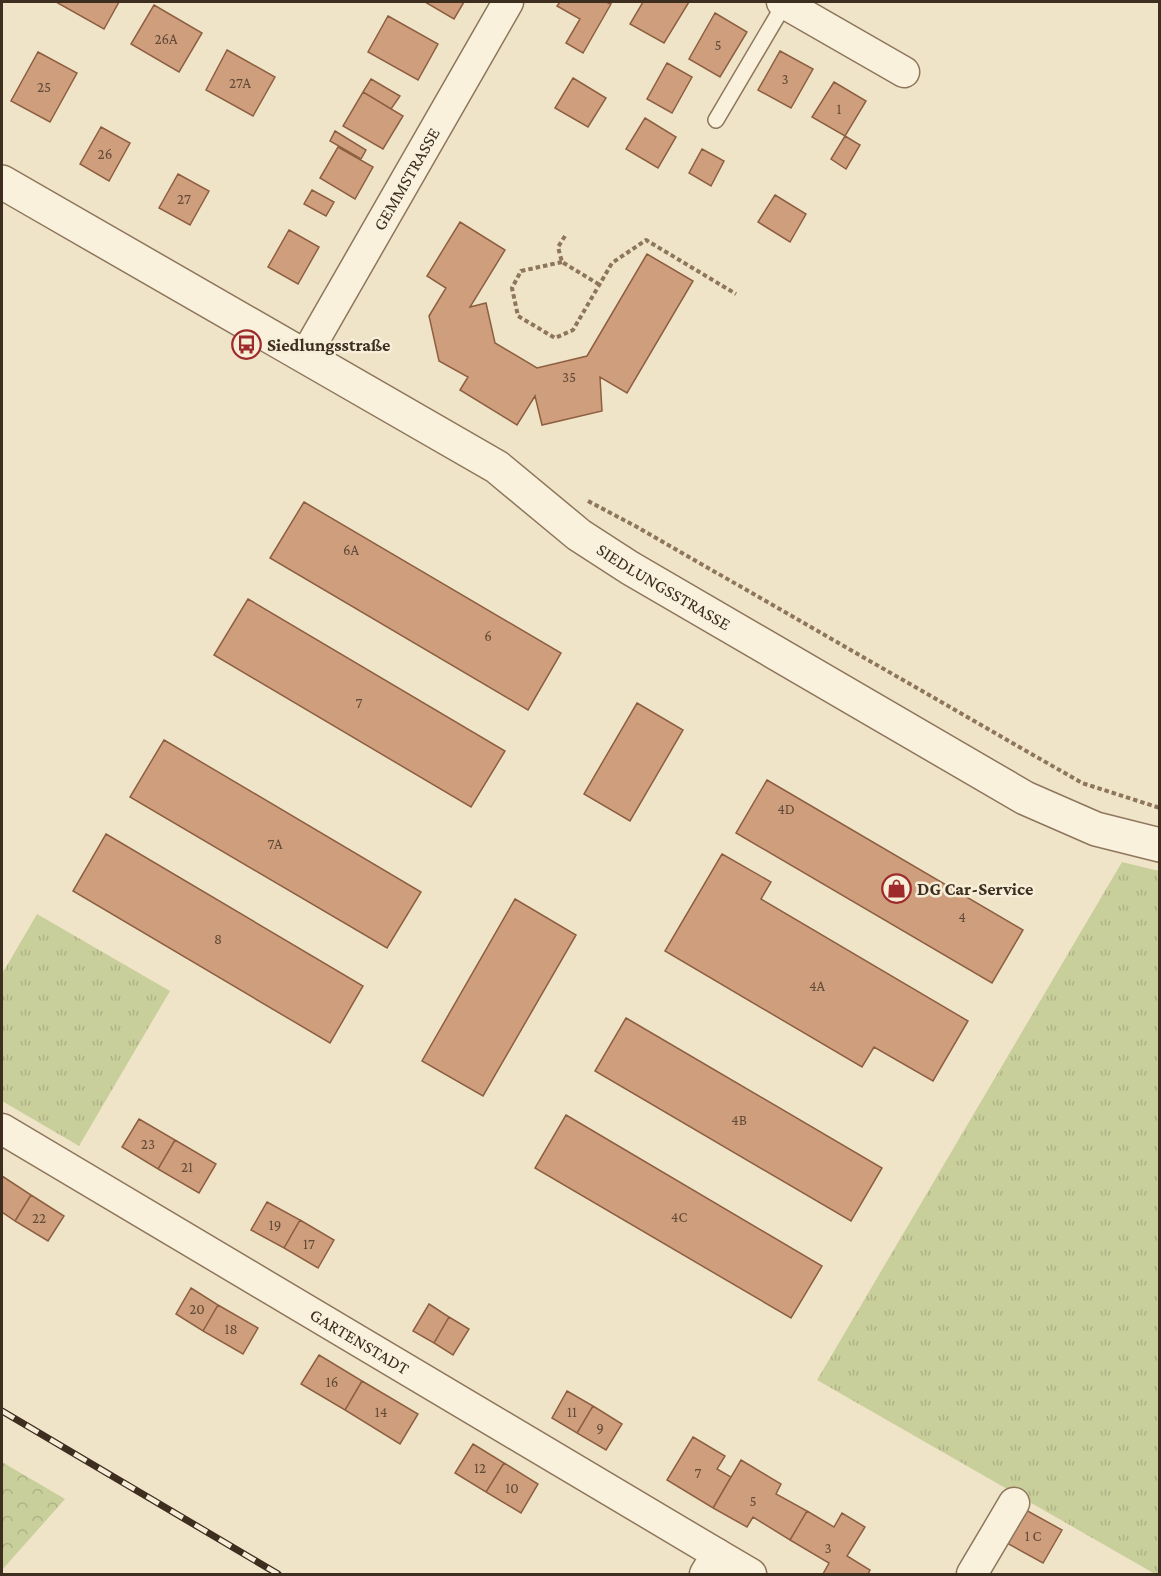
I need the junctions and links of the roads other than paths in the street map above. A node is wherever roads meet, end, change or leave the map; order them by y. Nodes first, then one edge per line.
1 (508, 2) edge
2 (783, 2) edge
3 (904, 72) dead end
4 (716, 120) dead end
5 (2, 183) edge
6 (305, 356) junction
7 (1160, 845) edge
8 (2, 1129) edge
9 (1014, 1503) dead end
10 (711, 1564) edge
11 (751, 1575) edge
12 (972, 1575) edge

1 - 6 street, GEMMSTRASSE
2 - 3 street
2 - 4 lane
5 - 6 street, SIEDLUNGSSTRASSE
6 - 7 street, SIEDLUNGSSTRASSE
8 - 10 street, GARTENSTADT
9 - 12 street
10 - 11 street, GARTENSTADT

